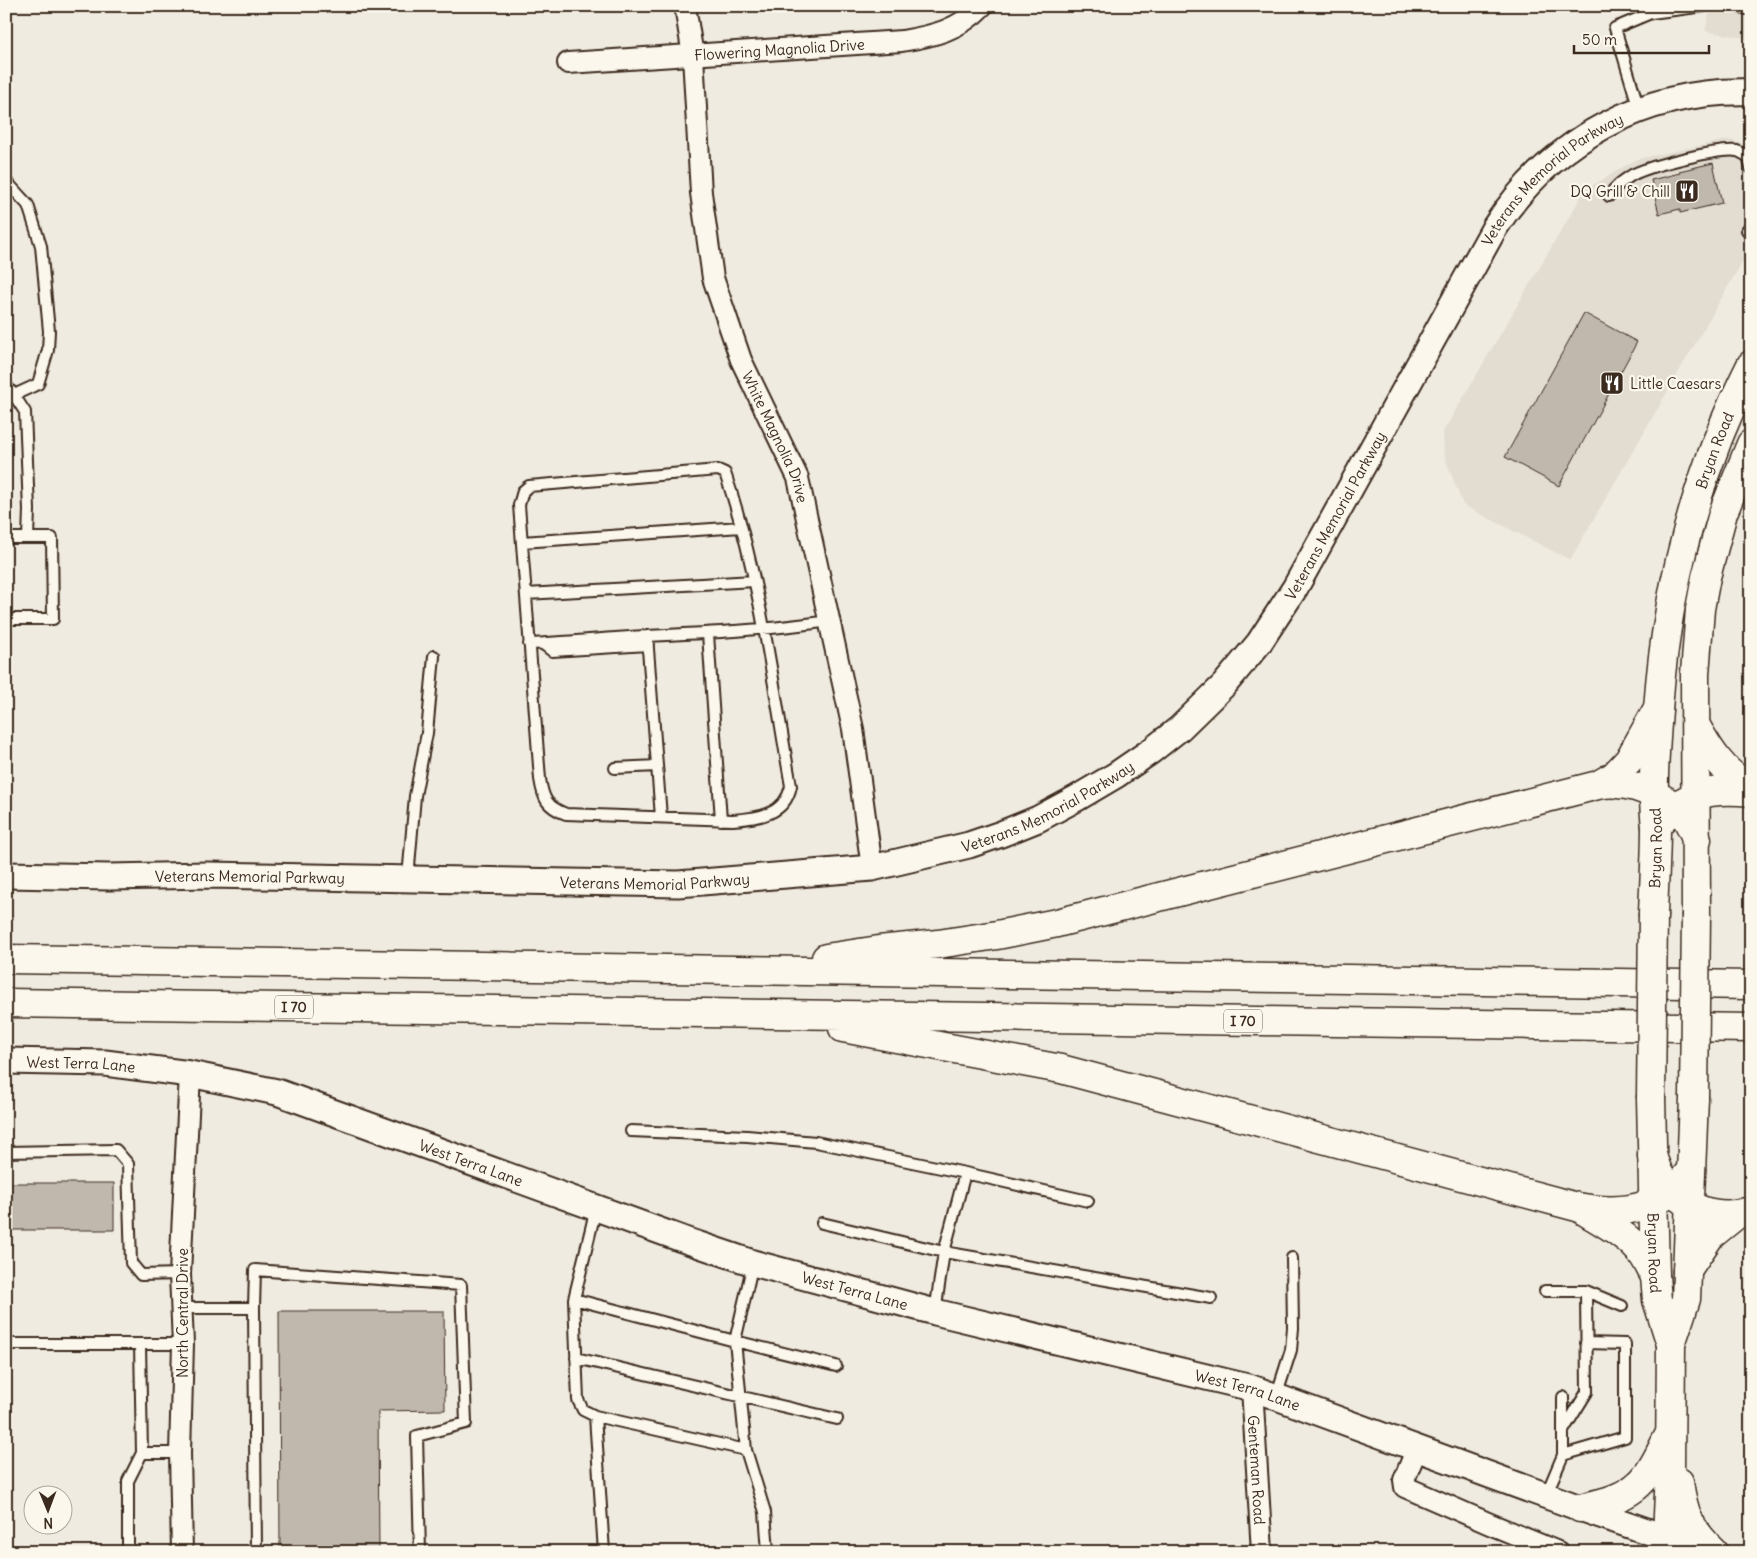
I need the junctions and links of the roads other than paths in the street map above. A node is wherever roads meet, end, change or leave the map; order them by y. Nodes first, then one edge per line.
1 (685, 6) edge
2 (982, 6) edge
3 (1705, 6) edge
4 (1734, 6) edge
5 (1751, 10) edge
6 (693, 56) junction
7 (568, 63) dead end
8 (1751, 92) edge
9 (1639, 109) junction
10 (1751, 168) edge
11 (6, 181) edge
12 (1610, 196) dead end
13 (1751, 365) edge
14 (6, 385) edge
15 (14, 395) junction
16 (1751, 444) edge
17 (1745, 474) edge
18 (741, 527) junction
19 (6, 538) edge
20 (28, 538) junction
21 (522, 542) junction
22 (754, 581) junction
23 (526, 594) junction
24 (6, 619) edge
25 (830, 621) junction
26 (763, 629) junction
27 (708, 634) junction
28 (648, 641) junction
29 (529, 644) junction
30 (434, 656) dead end
31 (1658, 708) junction
32 (1696, 726) junction
33 (657, 766) junction
34 (615, 768) dead end
35 (1598, 785) junction
36 (1751, 787) edge
37 (1751, 792) edge
38 (1675, 799) junction
39 (660, 817) junction
40 (721, 820) junction
41 (872, 868) junction
42 (6, 875) edge
43 (408, 879) junction
44 (6, 959) edge
45 (756, 970) junction
46 (1751, 985) edge
47 (6, 1002) edge
48 (735, 1012) junction
49 (1751, 1028) edge
50 (6, 1061) edge
51 (190, 1074) junction
52 (631, 1131) dead end
53 (6, 1152) edge
54 (965, 1173) junction
55 (1671, 1200) junction
56 (1088, 1201) dead end
57 (1577, 1207) junction
58 (596, 1208) junction
59 (1743, 1213) edge
60 (822, 1223) dead end
61 (944, 1252) junction
62 (1292, 1258) dead end
63 (753, 1263) junction
64 (1687, 1270) junction
65 (180, 1274) junction
66 (1655, 1276) junction
67 (1545, 1291) dead end
68 (1586, 1291) junction
69 (1212, 1298) dead end
70 (574, 1299) junction
71 (1622, 1306) dead end
72 (182, 1308) junction
73 (254, 1308) junction
74 (935, 1312) junction
75 (735, 1342) junction
76 (1586, 1343) junction
77 (6, 1344) edge
78 (140, 1344) junction
79 (183, 1344) junction
80 (1671, 1344) junction
81 (576, 1358) junction
82 (836, 1366) dead end
83 (1252, 1388) junction
84 (740, 1396) junction
85 (1276, 1397) junction
86 (1563, 1397) dead end
87 (595, 1416) junction
88 (837, 1419) dead end
89 (1563, 1431) junction
90 (1670, 1434) junction
91 (1417, 1448) junction
92 (746, 1450) junction
93 (180, 1452) junction
94 (142, 1453) junction
95 (1563, 1455) junction
96 (1546, 1495) junction
97 (1580, 1508) junction
98 (1667, 1538) junction
99 (128, 1552) edge
100 (182, 1552) edge
101 (256, 1552) edge
102 (420, 1552) edge
103 (604, 1552) edge
104 (768, 1552) edge
105 (1262, 1552) edge
106 (1558, 1552) edge
107 (1700, 1552) edge
108 (1714, 1552) edge

1 - 6 street, White Magnolia Drive
2 - 6 street, Flowering Magnolia Drive
3 - 9 lane
4 - 5 lane
6 - 7 street, Flowering Magnolia Drive
6 - 25 street, White Magnolia Drive
8 - 9 street, Veterans Memorial Parkway
9 - 41 street, Veterans Memorial Parkway
10 - 12 lane
11 - 15 lane
13 - 31 main road, Bryan Road
14 - 15 lane
15 - 20 lane
16 - 17 main road, Bryan Road
17 - 32 main road, Bryan Road
18 - 21 lane
18 - 21 lane
18 - 22 lane
19 - 20 lane
20 - 24 lane
21 - 23 lane
22 - 23 lane
22 - 26 lane
23 - 29 lane
25 - 26 lane
25 - 41 street, White Magnolia Drive
26 - 27 lane
26 - 40 lane
27 - 28 lane
27 - 40 lane
28 - 29 lane
28 - 33 lane
29 - 39 lane
30 - 43 lane
31 - 35 main road
31 - 38 main road, Bryan Road
32 - 36 main road
32 - 38 main road, Bryan Road
33 - 34 lane
33 - 39 lane
35 - 38 main road
35 - 45 main road
37 - 38 main road
38 - 55 main road, Bryan Road, bridge
38 - 55 main road, bridge
39 - 40 lane
41 - 43 street, Veterans Memorial Parkway
42 - 43 street, Veterans Memorial Parkway
44 - 45 main road
45 - 46 main road
47 - 48 main road, I 70
48 - 49 main road, I 70
48 - 57 main road
50 - 51 street, West Terra Lane
51 - 58 street, West Terra Lane
51 - 65 street, North Central Drive
52 - 54 lane
53 - 65 lane
54 - 56 lane
54 - 61 lane
55 - 57 main road
55 - 59 main road
55 - 64 main road, Bryan Road
55 - 66 main road, Bryan Road
57 - 66 main road
58 - 63 street, West Terra Lane
58 - 70 lane
59 - 64 main road
60 - 61 lane
61 - 69 lane
61 - 74 lane
62 - 85 lane
63 - 74 street, West Terra Lane
63 - 75 lane
64 - 80 main road, Bryan Road
65 - 72 street, North Central Drive
66 - 80 main road, Bryan Road
67 - 68 lane
68 - 71 lane
68 - 76 lane
70 - 75 lane
70 - 81 lane
72 - 73 lane
72 - 79 street, North Central Drive
73 - 101 lane
73 - 102 lane
74 - 83 street, West Terra Lane
75 - 82 lane
75 - 84 lane
76 - 89 lane
76 - 95 lane
77 - 78 lane
78 - 79 lane
78 - 94 lane
79 - 93 street, North Central Drive
80 - 90 main road, Bryan Road
81 - 84 lane
81 - 87 lane
83 - 85 street, West Terra Lane
83 - 105 street, Genteman Road
84 - 88 lane
84 - 92 lane
85 - 91 street, West Terra Lane
86 - 89 lane
87 - 92 lane
87 - 103 lane
89 - 95 lane
90 - 97 main road
90 - 98 main road, Bryan Road
90 - 108 main road
91 - 96 street, West Terra Lane
91 - 106 street
92 - 104 lane
93 - 94 lane
93 - 100 street, North Central Drive
94 - 99 lane
95 - 96 lane
96 - 97 street, West Terra Lane
97 - 98 street, West Terra Lane
98 - 107 street, West Terra Lane

